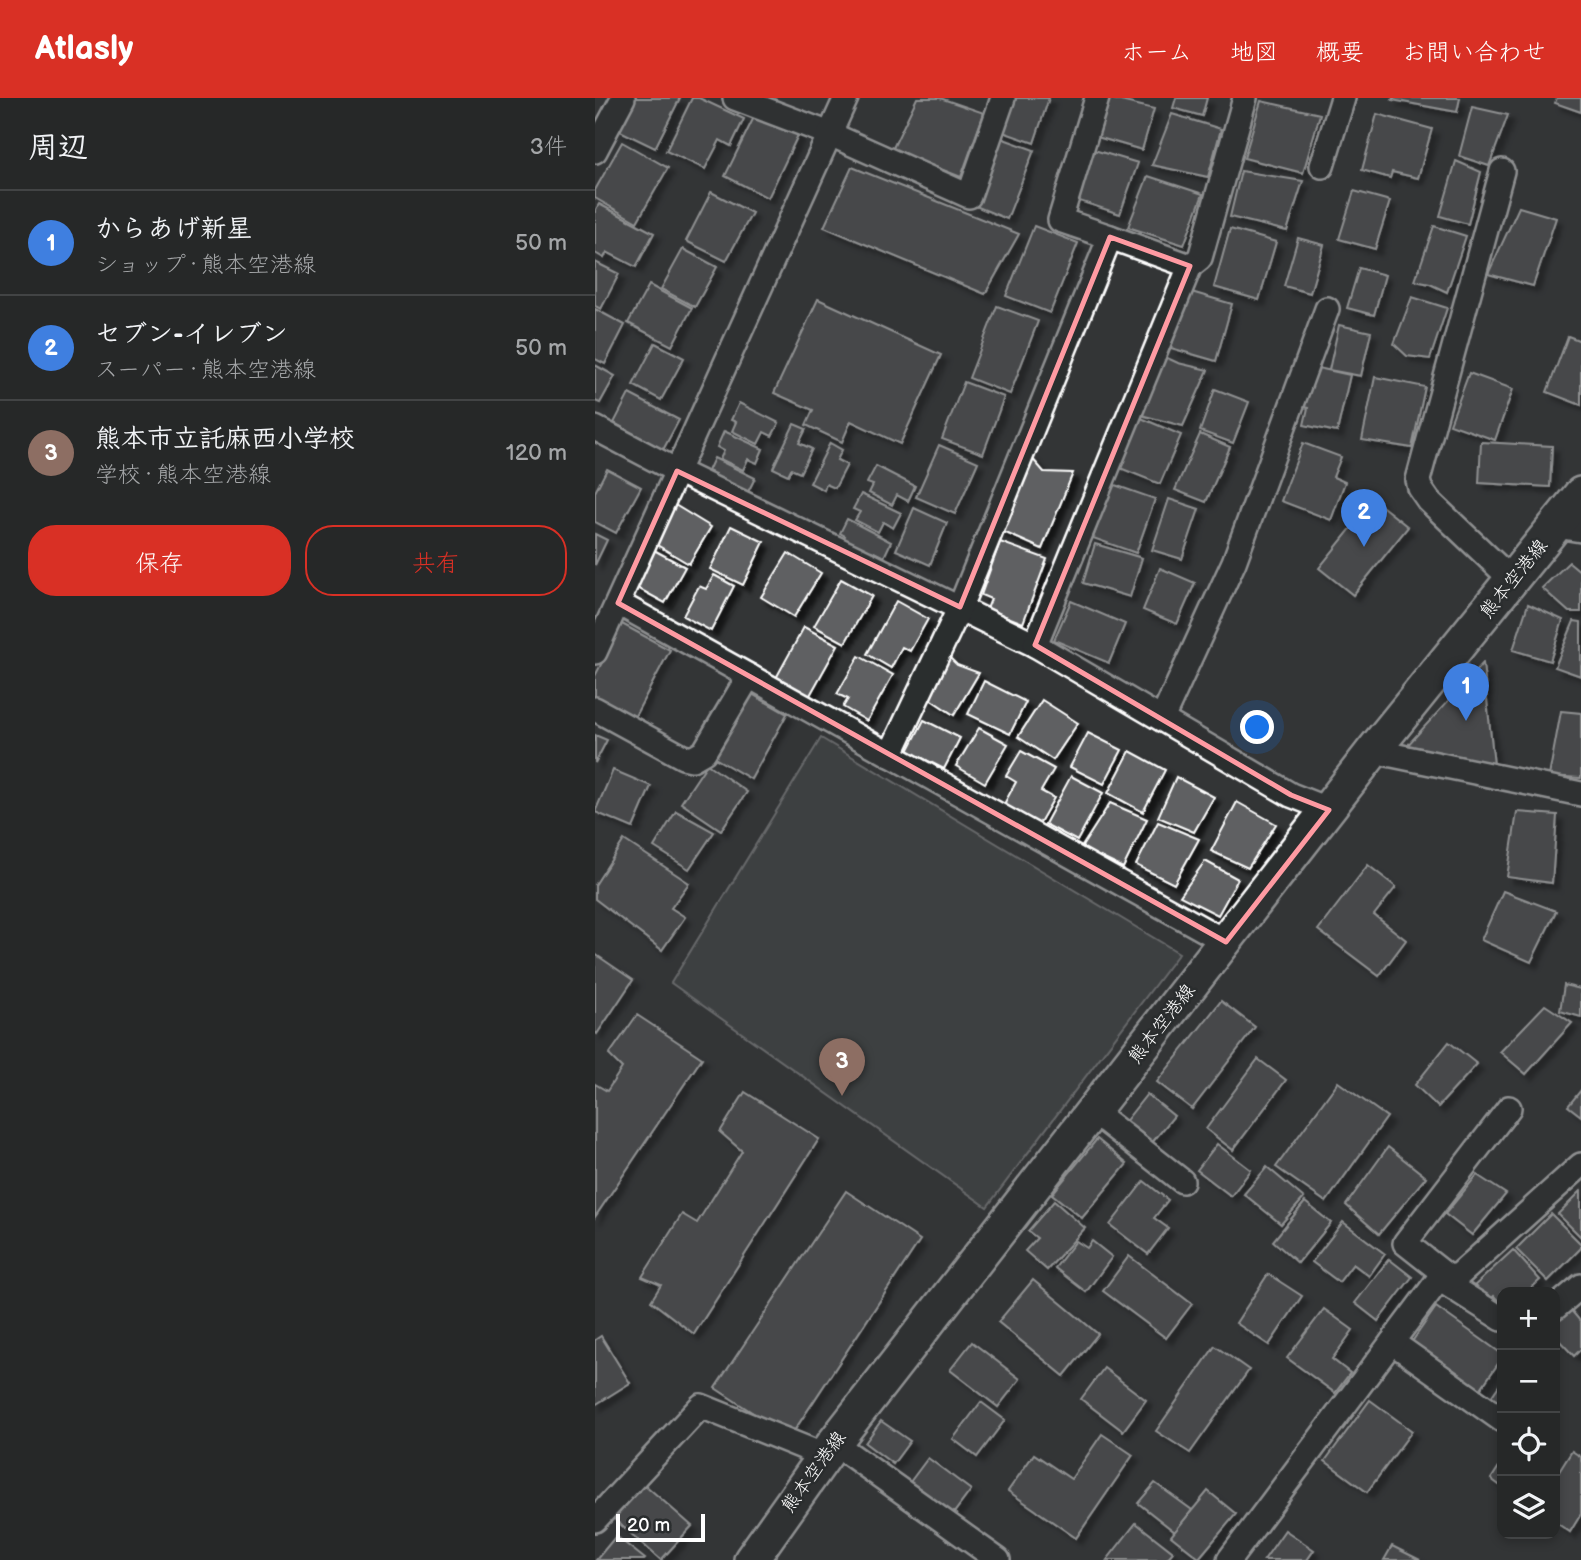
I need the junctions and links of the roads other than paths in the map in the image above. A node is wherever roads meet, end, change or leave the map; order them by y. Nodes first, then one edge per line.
1 (623, 98) edge
2 (735, 98) edge
3 (846, 98) edge
4 (1003, 98) edge
5 (1097, 98) edge
6 (1245, 98) edge
7 (1343, 98) edge
8 (830, 134) junction
9 (595, 151) edge
10 (1322, 166) dead end
11 (1502, 171) dead end
12 (1110, 237) junction
13 (1190, 266) junction
14 (1327, 309) dead end
15 (595, 428) edge
16 (677, 471) junction
17 (1581, 494) edge
18 (1569, 528) edge
19 (1513, 581) junction
20 (618, 603) junction
21 (960, 607) junction
22 (1035, 645) junction
23 (595, 652) edge
24 (750, 676) junction
25 (595, 709) edge
26 (1162, 719) junction
27 (1373, 751) junction
28 (890, 755) junction
29 (1581, 794) edge
30 (1329, 810) junction
31 (1226, 942) junction
32 (1509, 1108) dead end
33 (1094, 1112) junction
34 (1581, 1165) edge
35 (1182, 1181) dead end
36 (1443, 1278) junction
37 (1581, 1286) edge
38 (1560, 1304) edge
39 (1497, 1316) edge
40 (1392, 1342) junction
41 (1497, 1416) edge
42 (830, 1449) junction
43 (595, 1520) edge
44 (751, 1560) edge
45 (997, 1560) edge
46 (1229, 1560) edge

1 - 9 street
2 - 8 street
3 - 8 street
4 - 8 street
5 - 12 street
6 - 13 street
7 - 10 street
8 - 16 street
11 - 19 street
12 - 13 street
12 - 21 street
13 - 22 street
14 - 26 street
15 - 16 street
16 - 20 street
16 - 21 street
17 - 18 main road, 熊本空港線
18 - 19 main road, 熊本空港線
19 - 27 main road, 熊本空港線
20 - 23 street
20 - 24 street
21 - 22 street
21 - 28 street
22 - 26 street
24 - 25 street
24 - 28 street
26 - 30 street
27 - 29 street
27 - 30 main road, 熊本空港線
28 - 31 street
30 - 31 main road, 熊本空港線
31 - 33 main road, 熊本空港線
32 - 36 street
33 - 35 street
33 - 42 main road, 熊本空港線
34 - 36 street
36 - 39 street
36 - 40 street
37 - 38 street
40 - 41 street
40 - 46 street
42 - 43 street
42 - 44 main road, 熊本空港線
42 - 45 street

